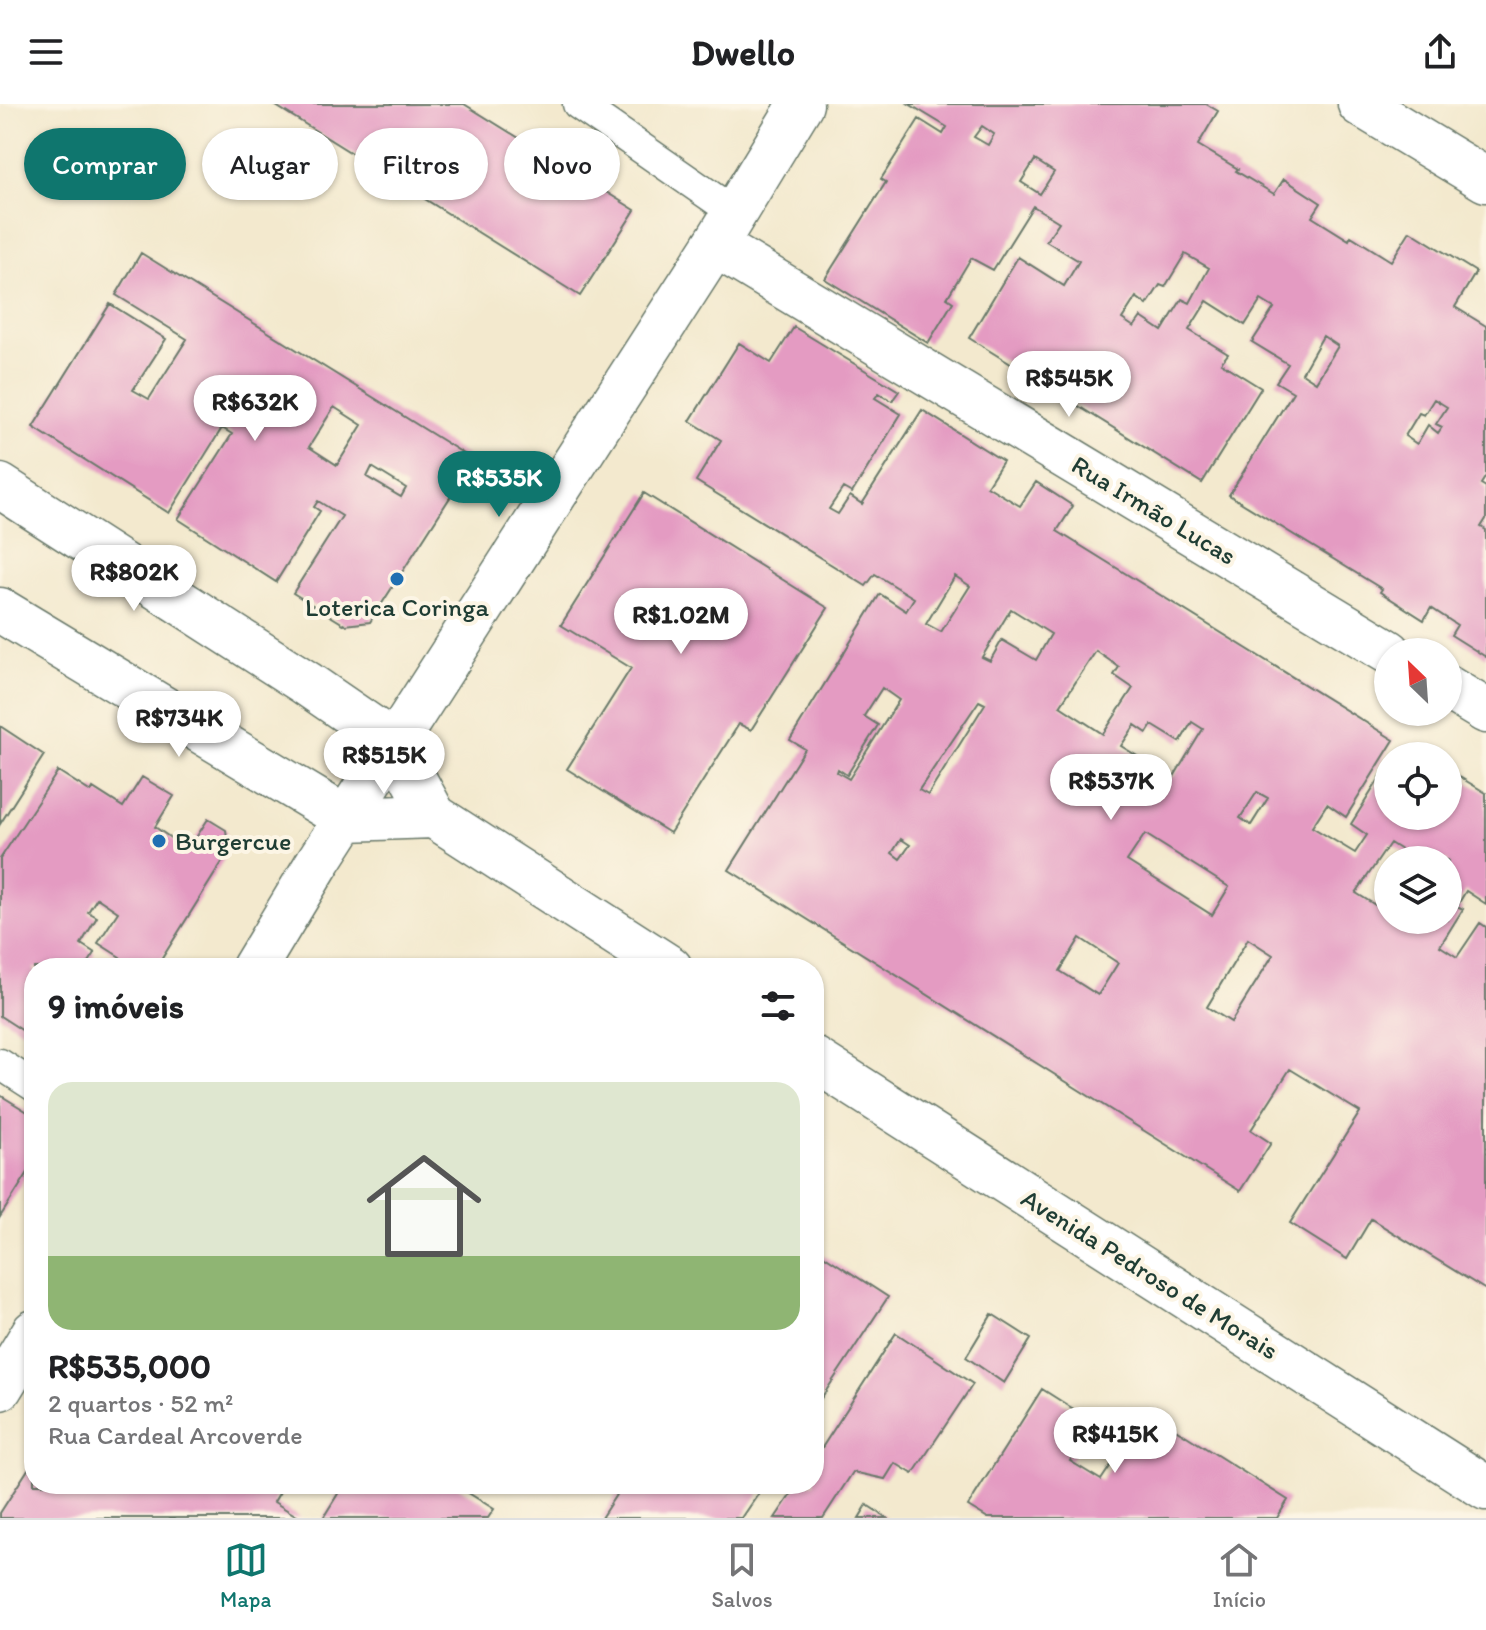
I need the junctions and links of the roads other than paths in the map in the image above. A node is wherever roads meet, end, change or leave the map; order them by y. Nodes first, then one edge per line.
1 (578, 104) edge
2 (801, 104) edge
3 (1360, 104) edge
4 (1486, 180) edge
5 (725, 229) junction
6 (0, 486) edge
7 (0, 610) edge
8 (1374, 642) edge
9 (1462, 696) edge
10 (1486, 711) edge
11 (395, 744) junction
12 (434, 816) junction
13 (347, 819) junction
14 (260, 958) edge
15 (654, 958) edge
16 (0, 1064) edge
17 (824, 1065) edge
18 (24, 1080) edge
19 (24, 1348) edge
20 (0, 1388) edge
21 (1486, 1488) edge

1 - 5 lane
2 - 5 main road
3 - 4 main road
5 - 8 main road, Rua Irmão Lucas
5 - 11 main road
6 - 11 main road
7 - 13 main road
9 - 10 main road
11 - 12 main road
11 - 13 main road
12 - 13 main road
12 - 15 main road
13 - 14 main road
16 - 18 lane
17 - 21 main road, Avenida Pedroso de Morais
19 - 20 main road

